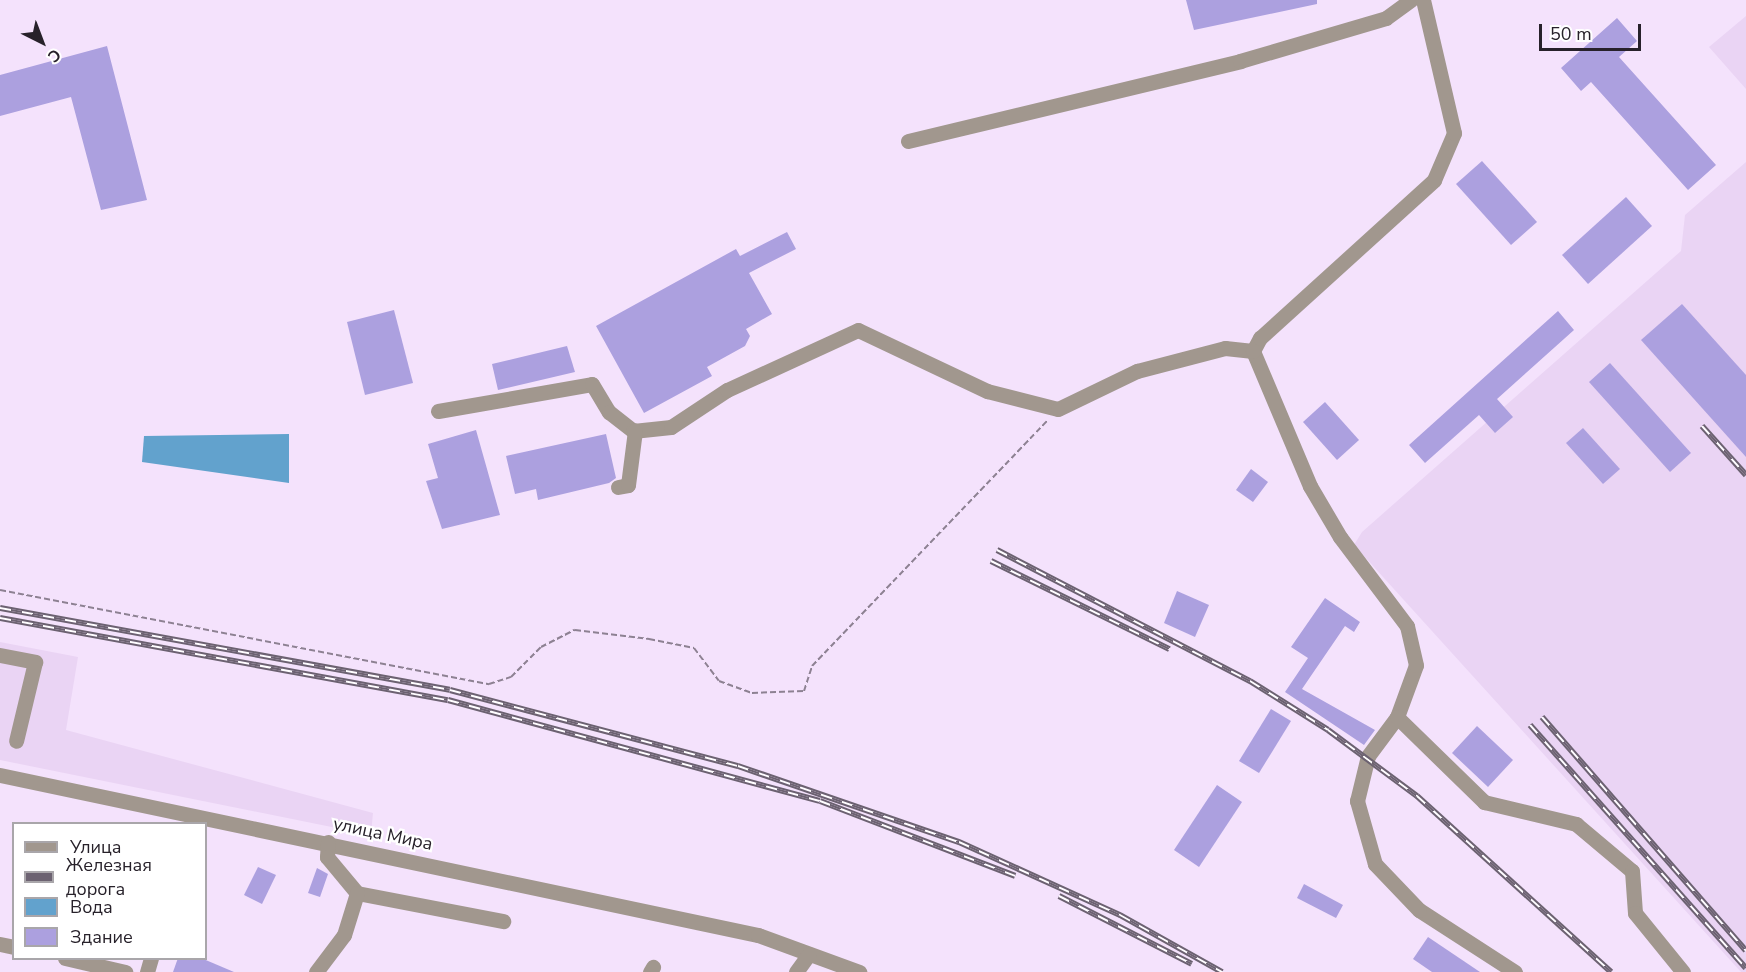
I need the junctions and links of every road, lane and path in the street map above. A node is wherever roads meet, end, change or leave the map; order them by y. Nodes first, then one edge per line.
1 (1412, 0) edge
2 (1423, 0) edge
3 (908, 141) dead end
4 (1253, 351) junction
5 (1058, 409) junction
6 (438, 411) dead end
7 (635, 430) junction
8 (618, 487) dead end
9 (0, 590) edge
10 (0, 655) edge
11 (1397, 717) junction
12 (16, 741) dead end
13 (0, 775) edge
14 (190, 818) edge
15 (328, 842) junction
16 (357, 892) junction
17 (503, 921) dead end
18 (809, 954) junction
19 (74, 960) edge
20 (125, 972) edge
21 (316, 972) edge
22 (796, 972) edge
23 (859, 972) edge
24 (1515, 972) edge
25 (1683, 972) edge

1 - 3 street
2 - 4 street
4 - 5 street
4 - 11 street
5 - 7 street
5 - 9 path
6 - 7 street
7 - 8 street
10 - 12 street
11 - 24 street
11 - 25 street
13 - 14 street, улица Мира
14 - 15 street, улица Мира
15 - 16 street
15 - 18 street, улица Мира
16 - 17 street
16 - 21 street
18 - 22 street
18 - 23 street, улица Мира
19 - 20 street

